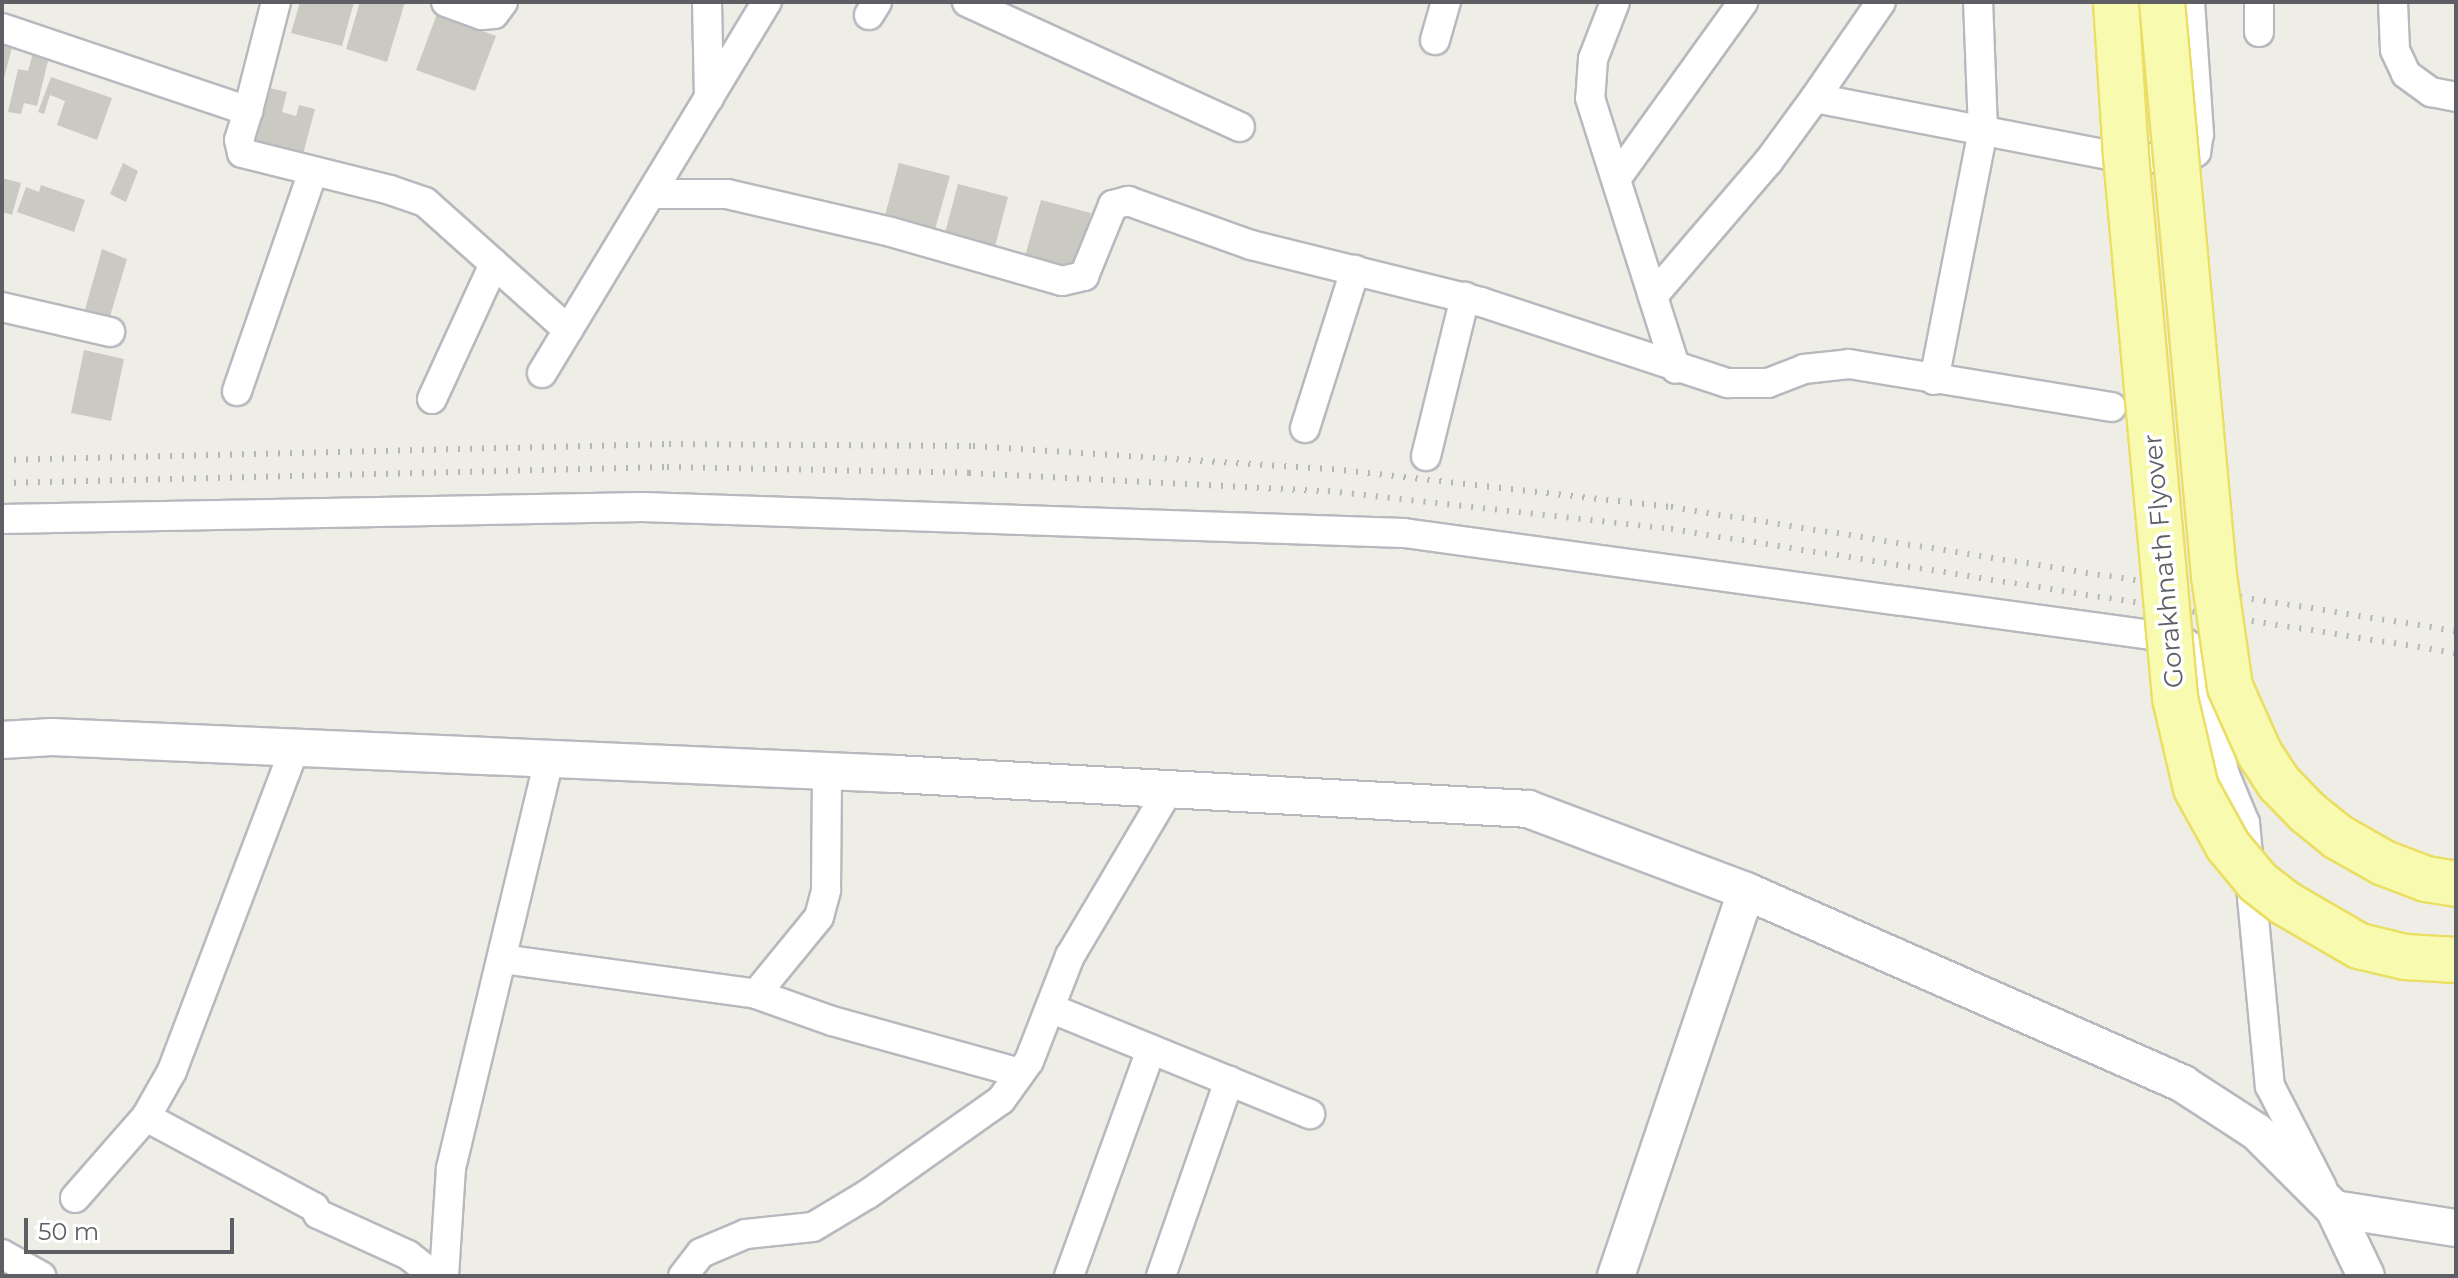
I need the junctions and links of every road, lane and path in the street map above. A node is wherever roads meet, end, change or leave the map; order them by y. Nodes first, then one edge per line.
1 (276, 2) edge
2 (446, 2) edge
3 (503, 2) edge
4 (707, 2) edge
5 (767, 2) edge
6 (967, 2) edge
7 (1446, 2) edge
8 (1615, 2) edge
9 (1743, 2) edge
10 (1881, 2) edge
11 (1978, 2) edge
12 (2116, 2) edge
13 (2162, 2) edge
14 (2190, 2) edge
15 (2259, 2) edge
16 (2393, 2) edge
17 (2, 28) edge
18 (2259, 32) dead end
19 (1435, 40) dead end
20 (2456, 97) edge
21 (709, 98) junction
22 (1815, 98) junction
23 (248, 111) junction
24 (1240, 127) dead end
25 (1983, 130) junction
26 (313, 172) junction
27 (1616, 179) junction
28 (651, 194) junction
29 (494, 264) junction
30 (1355, 270) junction
31 (1653, 296) junction
32 (1465, 297) junction
33 (2, 307) edge
34 (568, 330) junction
35 (110, 332) dead end
36 (1676, 369) junction
37 (542, 373) dead end
38 (1934, 380) junction
39 (237, 391) dead end
40 (432, 399) dead end
41 (2111, 407) dead end
42 (1305, 428) dead end
43 (1426, 456) dead end
44 (2, 519) edge
45 (2, 740) edge
46 (295, 748) junction
47 (549, 759) junction
48 (827, 772) junction
49 (1169, 789) junction
50 (2456, 884) edge
51 (1746, 891) junction
52 (502, 959) junction
53 (2456, 960) edge
54 (756, 994) junction
55 (1050, 1008) junction
56 (1151, 1049) junction
57 (1020, 1073) junction
58 (1229, 1081) junction
59 (1310, 1114) dead end
60 (146, 1117) junction
61 (75, 1198) dead end
62 (2334, 1209) junction
63 (2456, 1228) edge
64 (2, 1254) edge
65 (36, 1275) edge
66 (435, 1276) edge
67 (444, 1276) edge
68 (683, 1276) edge
69 (1069, 1276) edge
70 (1161, 1276) edge
71 (1616, 1276) edge
72 (2366, 1276) edge

1 - 23 street
2 - 3 street
4 - 21 street
5 - 21 street
6 - 24 street
7 - 19 street
8 - 27 street
9 - 27 street
10 - 22 street
11 - 25 street
12 - 53 main road, Gorakhnath Flyover, bridge
13 - 50 main road, Gorakhnath Flyover, bridge
14 - 25 street
15 - 18 street
16 - 20 street
17 - 23 street
21 - 28 street
22 - 25 street
22 - 31 street
23 - 26 street
25 - 38 street
26 - 29 street
26 - 39 street
27 - 31 street
28 - 30 street
28 - 34 street
29 - 34 street
29 - 40 street
30 - 32 street
30 - 42 street
31 - 36 street
32 - 36 street
32 - 43 street
33 - 35 street
34 - 37 street
36 - 38 street
38 - 41 street
44 - 62 street
45 - 46 street
46 - 47 street
46 - 60 street
47 - 48 street
47 - 52 street
48 - 49 street
48 - 54 street
49 - 51 street
49 - 55 street
51 - 62 street
51 - 71 street
52 - 54 street
52 - 67 street
54 - 57 street
55 - 56 street
55 - 57 street
56 - 58 street
56 - 69 street
57 - 68 street
58 - 59 street
58 - 70 street
60 - 61 street
60 - 66 street
62 - 63 street
62 - 72 street
64 - 65 street

